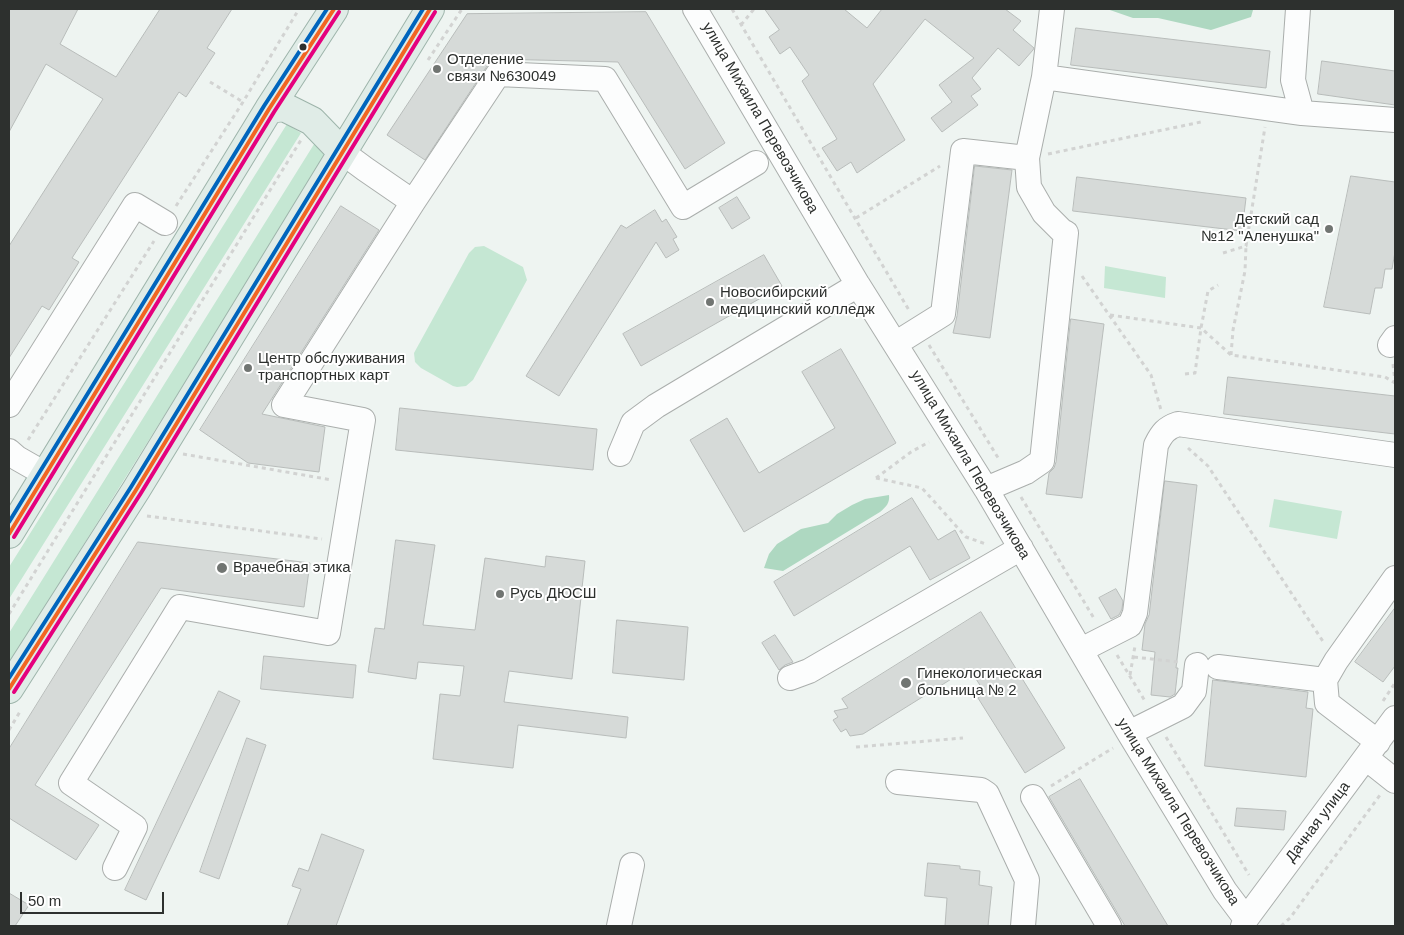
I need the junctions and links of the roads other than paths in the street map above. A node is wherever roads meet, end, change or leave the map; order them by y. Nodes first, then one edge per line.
1 (334, 9) edge
2 (430, 9) edge
3 (696, 9) edge
4 (1052, 9) edge
5 (1298, 9) edge
6 (1044, 77) junction
7 (256, 106) junction
8 (1302, 113) junction
9 (1395, 120) edge
10 (342, 152) junction
11 (1027, 158) junction
12 (756, 163) dead end
13 (413, 202) junction
14 (165, 223) dead end
15 (858, 285) junction
16 (895, 344) junction
17 (9, 405) edge
18 (9, 451) edge
19 (620, 454) dead end
20 (1395, 455) edge
21 (45, 474) junction
22 (986, 489) junction
23 (9, 534) edge
24 (1021, 548) junction
25 (1395, 578) edge
26 (1081, 650) junction
27 (1330, 670) junction
28 (790, 678) dead end
29 (9, 689) edge
30 (1395, 718) edge
31 (1121, 741) junction
32 (1372, 750) junction
33 (1394, 780) edge
34 (898, 782) dead end
35 (1033, 797) road end
36 (632, 865) dead end
37 (115, 868) dead end
38 (1244, 923) edge
39 (619, 926) edge
40 (1023, 926) edge
41 (1109, 926) edge

1 - 7 main road
2 - 10 main road
3 - 15 street, улица Михаила Перевозчикова
4 - 6 street
5 - 8 street
6 - 8 street
6 - 11 street
7 - 10 main road
7 - 21 main road
8 - 9 street
10 - 13 street
10 - 29 main road
11 - 16 street
11 - 22 street
12 - 13 street
13 - 37 street
14 - 17 street
15 - 16 street, улица Михаила Перевозчикова
15 - 19 street
16 - 22 street, улица Михаила Перевозчикова
18 - 21 street
20 - 26 street
21 - 23 main road
22 - 24 street, улица Михаила Перевозчикова
24 - 26 street, улица Михаила Перевозчикова
24 - 28 street
25 - 27 street
26 - 31 street, улица Михаила Перевозчикова
27 - 31 street
27 - 32 street
30 - 32 street, Дачная улица
31 - 38 street, улица Михаила Перевозчикова
32 - 33 street
32 - 38 street, Дачная улица
34 - 40 street
35 - 41 street
36 - 39 street

